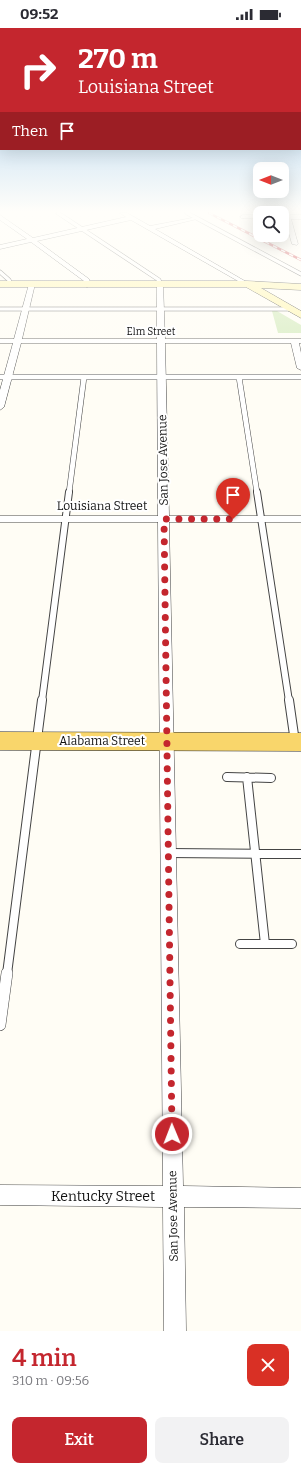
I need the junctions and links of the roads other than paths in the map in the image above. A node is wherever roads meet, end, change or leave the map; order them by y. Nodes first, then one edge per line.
1 (2, 274) edge
2 (78, 274) edge
3 (149, 274) edge
4 (229, 274) edge
5 (301, 283) edge
6 (5, 284) edge
7 (32, 284) junction
8 (160, 284) junction
9 (247, 284) junction
10 (87, 285) junction
11 (279, 285) junction
12 (301, 287) edge
13 (0, 309) edge
14 (26, 309) junction
15 (161, 309) junction
16 (296, 312) edge
17 (0, 341) edge
18 (18, 341) junction
19 (161, 341) junction
20 (297, 341) edge
21 (301, 368) edge
22 (4, 377) edge
23 (84, 377) junction
24 (161, 377) junction
25 (239, 377) junction
26 (301, 377) edge
27 (0, 407) edge
28 (0, 519) edge
29 (66, 519) junction
30 (164, 519) junction
31 (261, 519) junction
32 (301, 519) edge
33 (0, 741) edge
34 (37, 741) junction
35 (166, 742) junction
36 (298, 742) edge
37 (227, 777) dead end
38 (247, 777) junction
39 (271, 778) dead end
40 (168, 853) junction
41 (256, 854) junction
42 (301, 854) edge
43 (240, 944) dead end
44 (265, 944) junction
45 (292, 944) dead end
46 (0, 1025) edge
47 (0, 1195) edge
48 (173, 1196) junction
49 (301, 1198) edge
50 (175, 1331) edge

1 - 6 lane
2 - 10 street
3 - 8 lane
4 - 9 street
5 - 11 main road
6 - 7 main road
7 - 10 main road
7 - 14 street
8 - 9 main road
8 - 10 main road
8 - 15 street, San Jose Avenue
9 - 11 main road
9 - 16 main road
11 - 12 main road
13 - 14 lane
14 - 15 lane
14 - 18 street
15 - 16 lane
15 - 19 street, San Jose Avenue
17 - 18 street, Elm Street
18 - 19 street, Elm Street
18 - 22 street
19 - 20 street, Elm Street
19 - 24 street, San Jose Avenue
20 - 21 street
22 - 23 lane
22 - 27 street
23 - 24 lane
23 - 29 lane
24 - 25 lane
24 - 30 street, San Jose Avenue
25 - 26 lane
25 - 31 lane
28 - 29 street, Louisiana Street
29 - 30 street, Louisiana Street
29 - 34 lane
30 - 31 street, Louisiana Street
30 - 35 street, San Jose Avenue
31 - 32 street, Louisiana Street
31 - 36 lane
33 - 34 main road, Alabama Street
34 - 35 main road, Alabama Street
34 - 46 lane
35 - 36 main road, Alabama Street
35 - 40 street, San Jose Avenue
37 - 38 lane
38 - 39 lane
38 - 41 lane
40 - 41 lane
40 - 48 street, San Jose Avenue
41 - 42 lane
41 - 44 lane
43 - 44 lane
44 - 45 lane
47 - 48 street, Kentucky Street
48 - 49 street, Kentucky Street
48 - 50 street, San Jose Avenue

